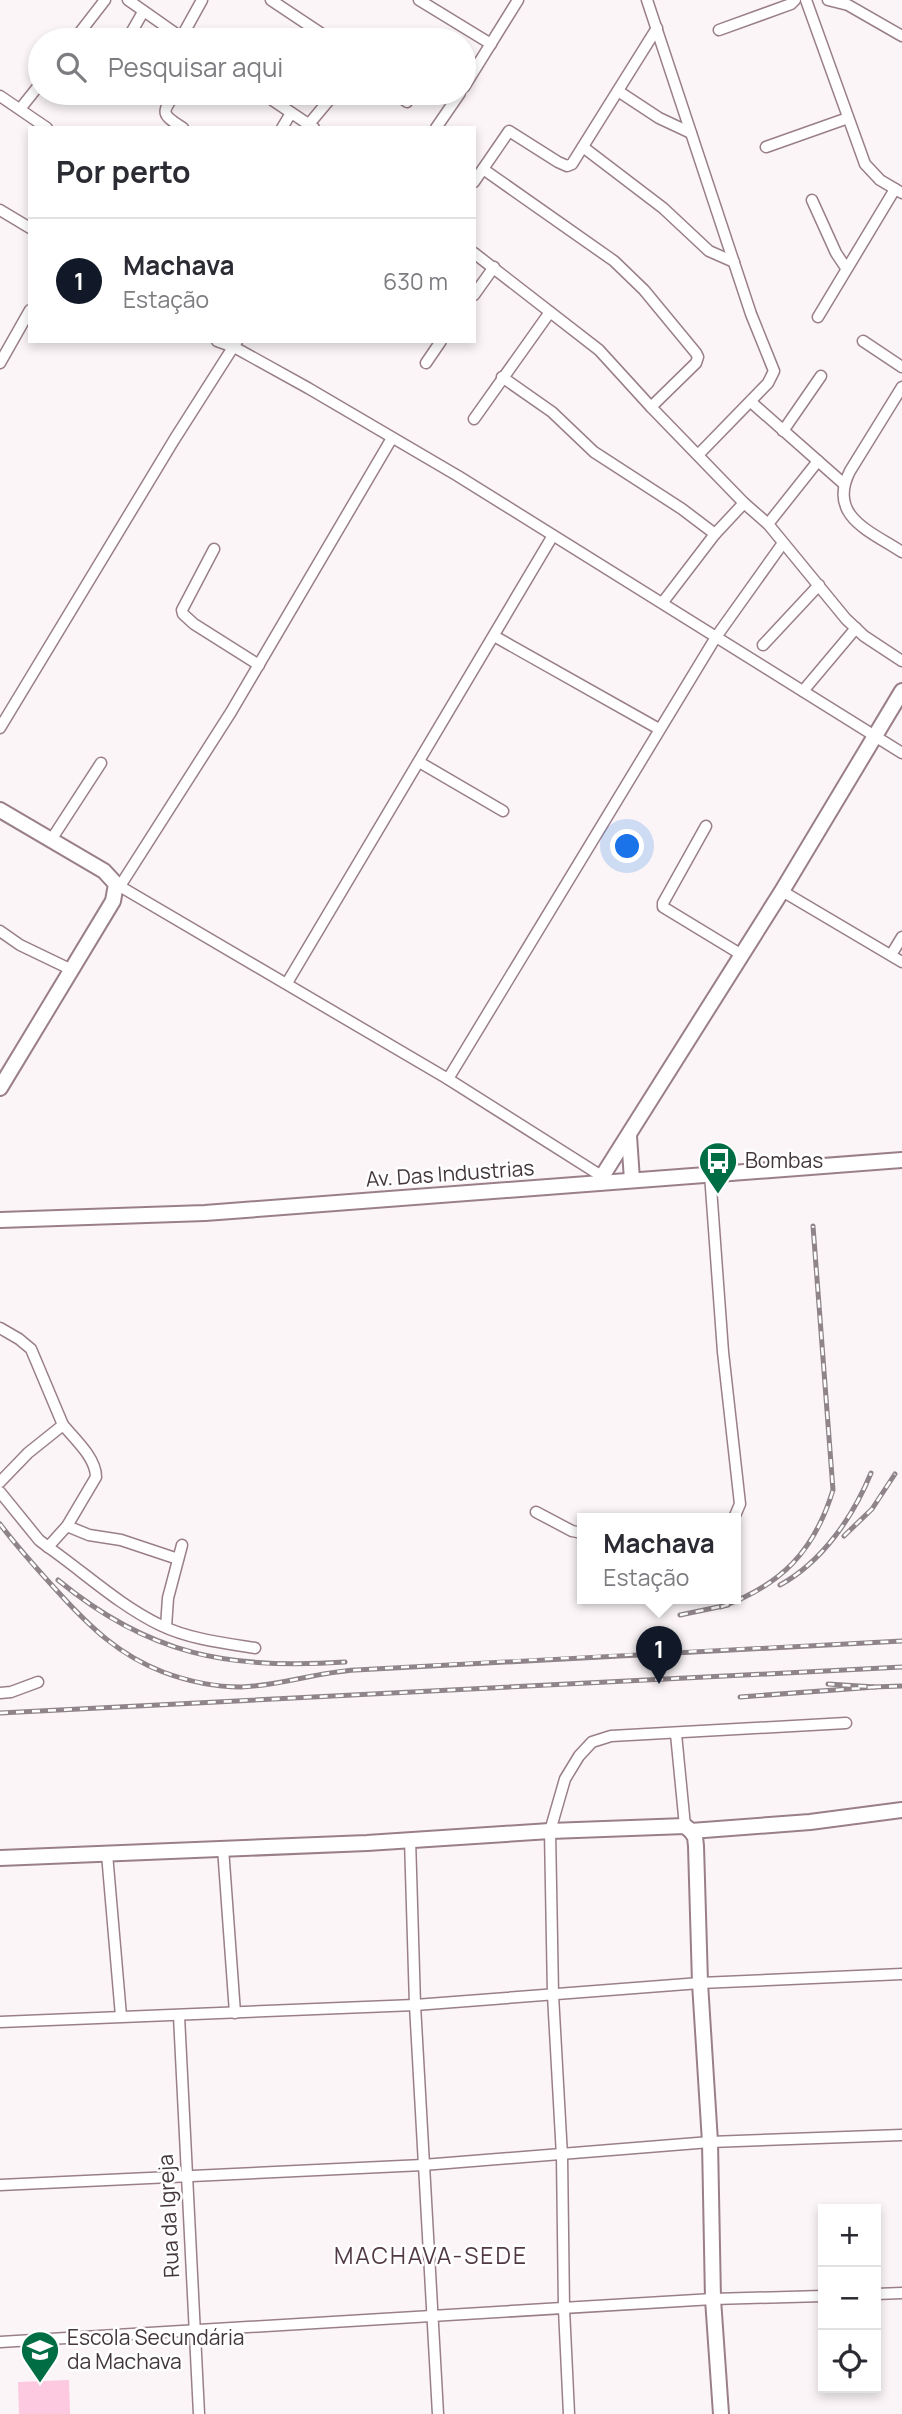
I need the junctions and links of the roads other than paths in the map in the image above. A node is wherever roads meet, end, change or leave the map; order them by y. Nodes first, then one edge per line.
1 (105, 0) edge
2 (128, 0) edge
3 (202, 0) edge
4 (271, 0) edge
5 (419, 0) edge
6 (518, 0) edge
7 (647, 0) edge
8 (795, 0) edge
9 (806, 0) edge
10 (828, 0) edge
11 (850, 3) edge
12 (143, 12) junction
13 (83, 28) edge
14 (134, 28) edge
15 (167, 28) edge
16 (188, 28) edge
17 (313, 28) edge
18 (465, 28) edge
19 (657, 28) junction
20 (719, 30) dead end
21 (476, 35) edge
22 (902, 36) edge
23 (491, 44) junction
24 (476, 68) edge
25 (618, 91) junction
26 (0, 96) edge
27 (28, 99) edge
28 (167, 105) edge
29 (279, 105) edge
30 (326, 105) edge
31 (452, 105) edge
32 (20, 109) junction
33 (291, 113) junction
34 (848, 118) junction
35 (44, 126) edge
36 (180, 126) edge
37 (283, 126) edge
38 (311, 126) edge
39 (437, 126) edge
40 (691, 133) junction
41 (583, 147) junction
42 (765, 147) dead end
43 (484, 169) junction
44 (476, 180) edge
45 (898, 191) edge
46 (812, 200) dead end
47 (0, 210) edge
48 (28, 227) edge
49 (476, 254) edge
50 (734, 262) junction
51 (494, 267) junction
52 (846, 268) junction
53 (476, 292) edge
54 (550, 312) junction
55 (28, 314) edge
56 (818, 317) dead end
57 (863, 341) dead end
58 (440, 343) edge
59 (235, 344) edge
60 (0, 363) edge
61 (426, 363) dead end
62 (902, 367) edge
63 (821, 376) dead end
64 (502, 377) junction
65 (902, 387) edge
66 (751, 402) junction
67 (651, 407) junction
68 (474, 419) dead end
69 (783, 431) junction
70 (393, 438) junction
71 (698, 455) junction
72 (818, 461) junction
73 (844, 484) junction
74 (744, 503) junction
75 (768, 524) junction
76 (715, 534) junction
77 (552, 537) junction
78 (783, 543) junction
79 (214, 549) dead end
80 (902, 552) edge
81 (819, 586) junction
82 (663, 602) junction
83 (856, 628) junction
84 (494, 636) junction
85 (716, 636) junction
86 (763, 645) dead end
87 (902, 661) edge
88 (259, 664) junction
89 (803, 691) junction
90 (902, 691) edge
91 (0, 727) edge
92 (659, 729) junction
93 (875, 737) junction
94 (902, 753) edge
95 (419, 762) junction
96 (101, 763) dead end
97 (0, 810) edge
98 (503, 811) dead end
99 (706, 826) dead end
100 (51, 840) junction
101 (118, 885) junction
102 (782, 891) junction
103 (0, 931) edge
104 (902, 937) edge
105 (891, 955) junction
106 (742, 956) junction
107 (902, 962) edge
108 (72, 970) junction
109 (288, 984) junction
110 (448, 1079) junction
111 (0, 1088) edge
112 (629, 1136) junction
113 (902, 1160) edge
114 (710, 1174) junction
115 (600, 1180) junction
116 (632, 1180) junction
117 (0, 1220) edge
118 (0, 1328) edge
119 (63, 1425) junction
120 (0, 1482) edge
121 (0, 1492) edge
122 (536, 1513) dead end
123 (736, 1513) edge
124 (67, 1526) junction
125 (577, 1532) edge
126 (182, 1545) dead end
127 (48, 1547) junction
128 (178, 1559) junction
129 (166, 1627) junction
130 (255, 1648) dead end
131 (38, 1682) dead end
132 (0, 1693) edge
133 (846, 1723) dead end
134 (676, 1734) junction
135 (902, 1811) edge
136 (688, 1829) junction
137 (550, 1831) junction
138 (410, 1839) junction
139 (223, 1848) junction
140 (107, 1854) junction
141 (0, 1858) edge
142 (902, 1974) edge
143 (700, 1983) junction
144 (553, 1995) junction
145 (415, 2005) junction
146 (235, 2013) junction
147 (121, 2016) junction
148 (179, 2016) junction
149 (0, 2022) edge
150 (902, 2135) edge
151 (710, 2143) junction
152 (562, 2156) junction
153 (423, 2165) junction
154 (186, 2176) junction
155 (0, 2185) edge
156 (902, 2293) edge
157 (881, 2294) edge
158 (818, 2296) edge
159 (713, 2300) junction
160 (564, 2309) junction
161 (431, 2316) junction
162 (194, 2330) junction
163 (0, 2342) edge
164 (199, 2414) edge
165 (438, 2414) edge
166 (569, 2414) edge
167 (721, 2414) edge

1 - 13 street
2 - 12 street
3 - 16 street
4 - 17 street
5 - 18 street
6 - 23 street
7 - 19 street
8 - 20 street
9 - 34 street
10 - 11 street
11 - 22 street
12 - 14 street
12 - 15 street
19 - 25 street
19 - 40 street
21 - 23 street
23 - 24 street
25 - 40 street
25 - 41 street
26 - 32 street
27 - 32 street
28 - 36 street
29 - 33 street
30 - 38 street
31 - 39 street
32 - 35 street
33 - 37 street
33 - 38 street
34 - 42 street
34 - 45 street
40 - 50 street
41 - 43 street
41 - 50 street
43 - 44 street
43 - 67 street
45 - 52 street
46 - 52 street
47 - 48 street
49 - 51 street
50 - 66 street
51 - 53 street
51 - 54 street
52 - 56 street
54 - 64 street
54 - 67 street
55 - 60 street
57 - 62 street
58 - 61 street
59 - 70 street
59 - 91 street
63 - 69 street
64 - 68 street
64 - 76 street
65 - 73 street
66 - 69 street
66 - 71 street
67 - 71 street
69 - 72 street
70 - 77 street
70 - 88 street
71 - 74 street
72 - 73 street
72 - 75 street
73 - 80 street
74 - 75 street
74 - 76 street
75 - 78 street
76 - 82 street
77 - 82 street
77 - 84 street
78 - 81 street
78 - 85 street
79 - 88 street
81 - 83 street
81 - 86 street
82 - 85 street
83 - 87 street
83 - 89 street
84 - 92 street
84 - 95 street
85 - 89 street
85 - 92 street
88 - 101 street
89 - 93 street
90 - 93 street
92 - 110 street
93 - 94 street
93 - 102 street
95 - 98 street
95 - 109 street
96 - 100 street
97 - 100 street
99 - 106 street
100 - 101 street
101 - 108 street
101 - 109 street
102 - 105 street
102 - 106 street
103 - 108 street
104 - 105 street
105 - 107 street
106 - 112 street
108 - 111 street
109 - 110 street
110 - 115 street
112 - 115 street
112 - 116 street
113 - 114 street, Av. Das Industrias
114 - 116 street, Av. Das Industrias
114 - 123 street
115 - 116 street, Av. Das Industrias
115 - 117 street, Av. Das Industrias
118 - 119 street
119 - 120 street
119 - 124 street
121 - 127 street
122 - 125 street
124 - 127 street
124 - 128 street
126 - 128 street
127 - 129 street
128 - 129 street
129 - 130 street
131 - 132 street
133 - 134 street
134 - 136 street
134 - 137 street
135 - 136 street
136 - 137 street
136 - 143 street
137 - 138 street
137 - 144 street
138 - 139 street
138 - 145 street
139 - 140 street
139 - 146 street
140 - 141 street
140 - 147 street
142 - 143 street
143 - 144 street
143 - 151 street
144 - 145 street
144 - 152 street
145 - 146 street
145 - 153 street
146 - 148 street
147 - 148 street
147 - 149 street
148 - 154 street, Rua da Igreja
150 - 151 street
151 - 152 street
151 - 159 street
152 - 153 street
152 - 160 street
153 - 154 street
153 - 161 street
154 - 155 street
154 - 162 street, Rua da Igreja
156 - 157 street
158 - 159 street
159 - 160 street
159 - 167 street
160 - 161 street
160 - 166 street
161 - 162 street
161 - 165 street
162 - 163 street
162 - 164 street, Rua da Igreja

